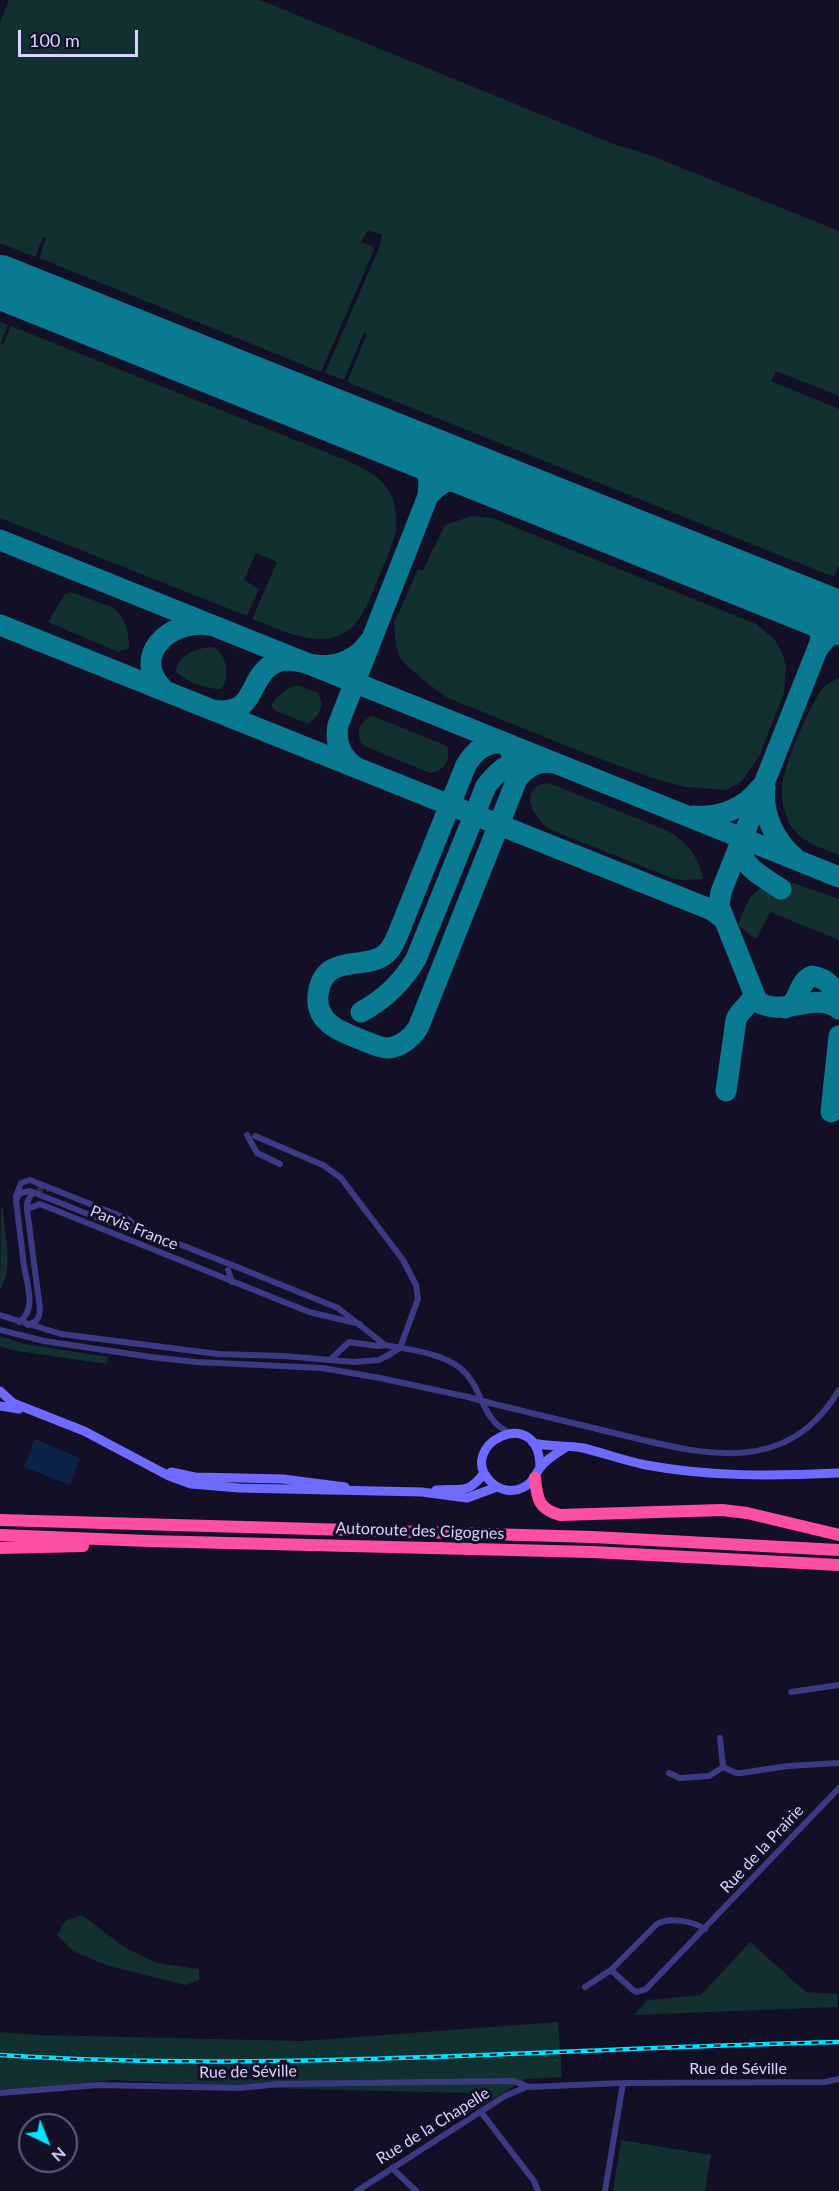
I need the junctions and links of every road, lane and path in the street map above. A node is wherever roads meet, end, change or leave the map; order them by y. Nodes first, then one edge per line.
1 (247, 1136) dead end
2 (255, 1136) dead end
3 (280, 1164) dead end
4 (31, 1195) dead end
5 (16, 1200) junction
6 (27, 1209) junction
7 (143, 1232) junction
8 (228, 1270) dead end
9 (232, 1282) junction
10 (0, 1315) edge
11 (20, 1322) junction
12 (360, 1324) junction
13 (27, 1325) junction
14 (0, 1330) edge
15 (385, 1344) junction
16 (400, 1348) junction
17 (331, 1359) junction
18 (0, 1390) edge
19 (839, 1390) edge
20 (0, 1406) edge
21 (30, 1411) junction
22 (510, 1433) junction
23 (533, 1443) junction
24 (565, 1448) junction
25 (151, 1466) junction
26 (484, 1473) junction
27 (538, 1473) junction
28 (839, 1473) edge
29 (254, 1478) junction
30 (497, 1487) junction
31 (239, 1488) junction
32 (362, 1491) junction
33 (422, 1492) junction
34 (0, 1520) edge
35 (0, 1535) edge
36 (839, 1535) edge
37 (148, 1541) junction
38 (0, 1548) edge
39 (839, 1550) edge
40 (839, 1565) edge
41 (839, 1685) edge
42 (791, 1692) dead end
43 (720, 1738) dead end
44 (839, 1763) edge
45 (723, 1767) junction
46 (669, 1773) dead end
47 (839, 1788) edge
48 (705, 1929) junction
49 (611, 1970) junction
50 (585, 1987) dead end
51 (839, 2079) edge
52 (623, 2083) junction
53 (527, 2087) junction
54 (0, 2093) edge
55 (481, 2112) junction
56 (392, 2168) junction
57 (357, 2191) edge
58 (416, 2191) edge
59 (538, 2191) edge
60 (604, 2191) edge

1 - 3 street
2 - 16 street
4 - 6 street
5 - 7 street, bridge
5 - 7 street, bridge
5 - 11 street, bridge
6 - 9 street, Parvis France
6 - 13 street
7 - 12 street, bridge
8 - 9 street
9 - 12 street, Parvis France
10 - 11 street
11 - 13 street
12 - 15 street
13 - 17 street
14 - 19 street, bridge
15 - 16 street
15 - 17 street
16 - 17 street
16 - 22 street
18 - 21 street
20 - 21 street
21 - 25 street
22 - 23 street
22 - 26 street
23 - 24 street
23 - 27 street
24 - 27 street
24 - 28 street
25 - 29 street
25 - 31 street
26 - 30 street
26 - 33 street
27 - 30 street
27 - 36 highway
29 - 31 street
29 - 32 street
30 - 33 street
31 - 32 street
32 - 33 street
34 - 39 highway, Autoroute des Cigognes
35 - 37 highway, Autoroute des Cigognes
37 - 38 highway
37 - 40 highway, Autoroute des Cigognes
41 - 42 street
43 - 45 street
44 - 45 street
45 - 46 street
47 - 48 street, Rue de la Prairie
48 - 49 street
48 - 49 street, Rue de la Prairie
49 - 50 street
51 - 52 street, Rue de Séville
52 - 53 street, Rue de Séville
52 - 60 street
53 - 54 street, Rue de Séville
53 - 55 street, Rue de la Chapelle
55 - 56 street, Rue de la Chapelle
55 - 59 street
56 - 57 street, Rue de la Chapelle
56 - 58 street

